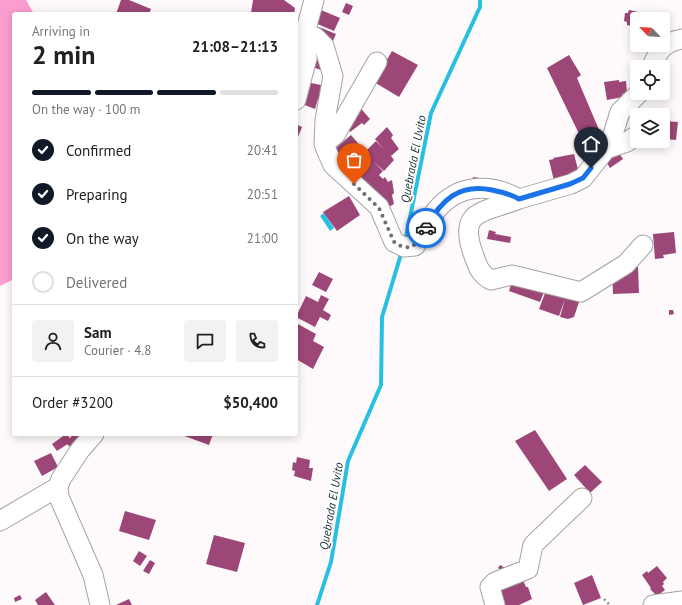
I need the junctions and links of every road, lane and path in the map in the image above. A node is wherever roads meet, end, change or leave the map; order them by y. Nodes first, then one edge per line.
1 (314, 0) edge
2 (300, 34) edge
3 (676, 40) edge
4 (655, 60) edge
5 (377, 62) dead end
6 (298, 92) edge
7 (632, 100) edge
8 (630, 140) edge
9 (324, 144) junction
10 (606, 149) junction
11 (519, 199) junction
12 (643, 245) dead end
13 (92, 436) edge
14 (58, 487) junction
15 (582, 498) dead end
16 (0, 521) edge
17 (604, 599) dead end
18 (682, 601) edge
19 (100, 605) edge
20 (495, 605) edge
21 (610, 605) edge
22 (653, 605) edge

1 - 2 street
2 - 6 street
2 - 9 street
3 - 4 street
5 - 9 street
7 - 10 street
8 - 10 street
9 - 11 street
10 - 11 street
11 - 12 street
13 - 14 street
14 - 16 street
14 - 19 street
15 - 20 street
17 - 21 path
18 - 22 street

